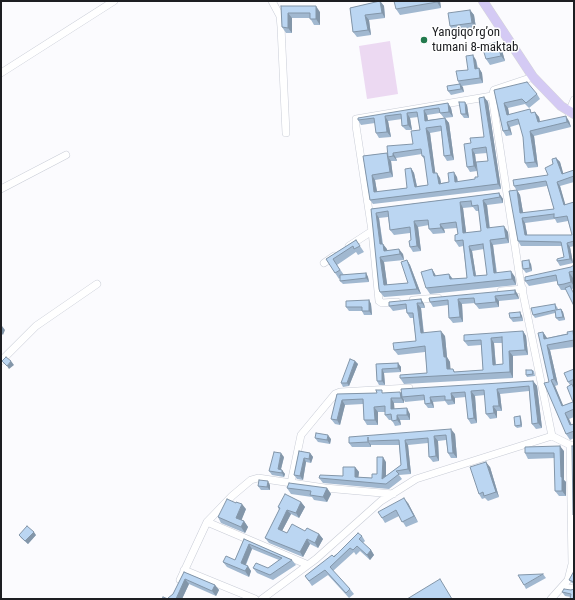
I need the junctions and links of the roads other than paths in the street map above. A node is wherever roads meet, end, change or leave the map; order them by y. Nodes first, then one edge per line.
1 (114, 1) edge
2 (272, 1) edge
3 (483, 1) edge
4 (1, 73) edge
5 (533, 77) junction
6 (492, 96) junction
7 (574, 100) edge
8 (572, 113) edge
9 (286, 133) dead end
10 (66, 155) dead end
11 (1, 189) edge
12 (372, 231) junction
13 (324, 263) dead end
14 (528, 277) edge
15 (520, 278) junction
16 (97, 284) dead end
17 (522, 289) junction
18 (491, 292) edge
19 (443, 297) edge
20 (1, 362) edge
21 (417, 388) edge
22 (552, 436) junction
23 (572, 445) edge
24 (291, 483) junction
25 (393, 494) junction
26 (207, 522) junction
27 (572, 524) edge
28 (306, 564) junction
29 (184, 570) junction
30 (178, 584) edge
31 (564, 587) junction
32 (574, 589) edge
33 (255, 599) edge
34 (262, 599) edge
35 (551, 599) edge

1 - 4 street
2 - 9 street
3 - 5 main road
5 - 6 street
5 - 8 main road
6 - 12 street
6 - 15 street
7 - 8 street
10 - 11 street
12 - 13 street
12 - 19 street
14 - 15 street
15 - 17 street
16 - 20 street
17 - 18 street
17 - 22 street
21 - 24 street
22 - 23 street
22 - 25 street
23 - 27 street
24 - 25 street
24 - 26 street
25 - 28 street
26 - 28 street
26 - 29 street
27 - 31 street
28 - 34 street
29 - 30 street
29 - 33 street
31 - 32 street
31 - 35 street

